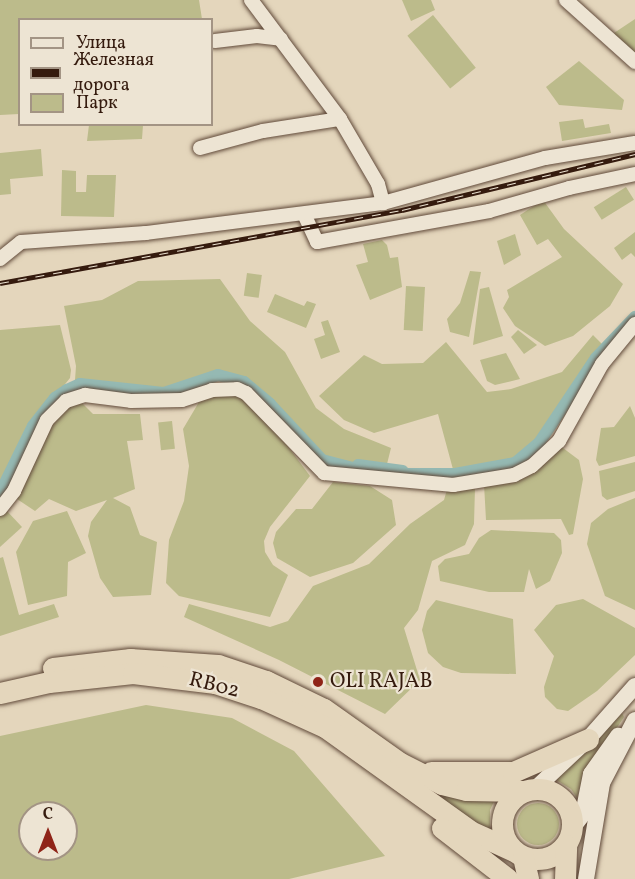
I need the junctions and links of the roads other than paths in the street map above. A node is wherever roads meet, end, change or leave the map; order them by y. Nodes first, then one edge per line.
1 (251, 0) edge
2 (566, 0) edge
3 (280, 39) junction
4 (215, 41) dead end
5 (635, 62) edge
6 (340, 119) junction
7 (635, 143) edge
8 (200, 148) dead end
9 (635, 174) edge
10 (383, 203) junction
11 (304, 214) junction
12 (0, 259) edge
13 (635, 324) edge
14 (0, 509) edge
15 (0, 680) edge
16 (635, 686) edge
17 (0, 693) edge
18 (635, 718) edge
19 (588, 740) junction
20 (407, 774) junction
21 (530, 790) junction
22 (569, 836) junction
23 (519, 854) junction
24 (508, 879) edge
25 (528, 879) edge
26 (565, 879) edge
27 (586, 879) edge

1 - 3 street
2 - 5 street
3 - 4 street
3 - 6 street
6 - 8 street
6 - 10 street
7 - 10 street
9 - 11 street
10 - 11 street
11 - 12 street
13 - 14 street
15 - 20 highway, RB02
16 - 19 street
17 - 20 highway, RB02
18 - 22 street
18 - 27 street
19 - 20 highway
19 - 21 street
20 - 21 highway
20 - 23 highway
20 - 24 highway
21 - 22 highway
21 - 23 highway
22 - 23 highway
22 - 26 highway
23 - 25 highway

